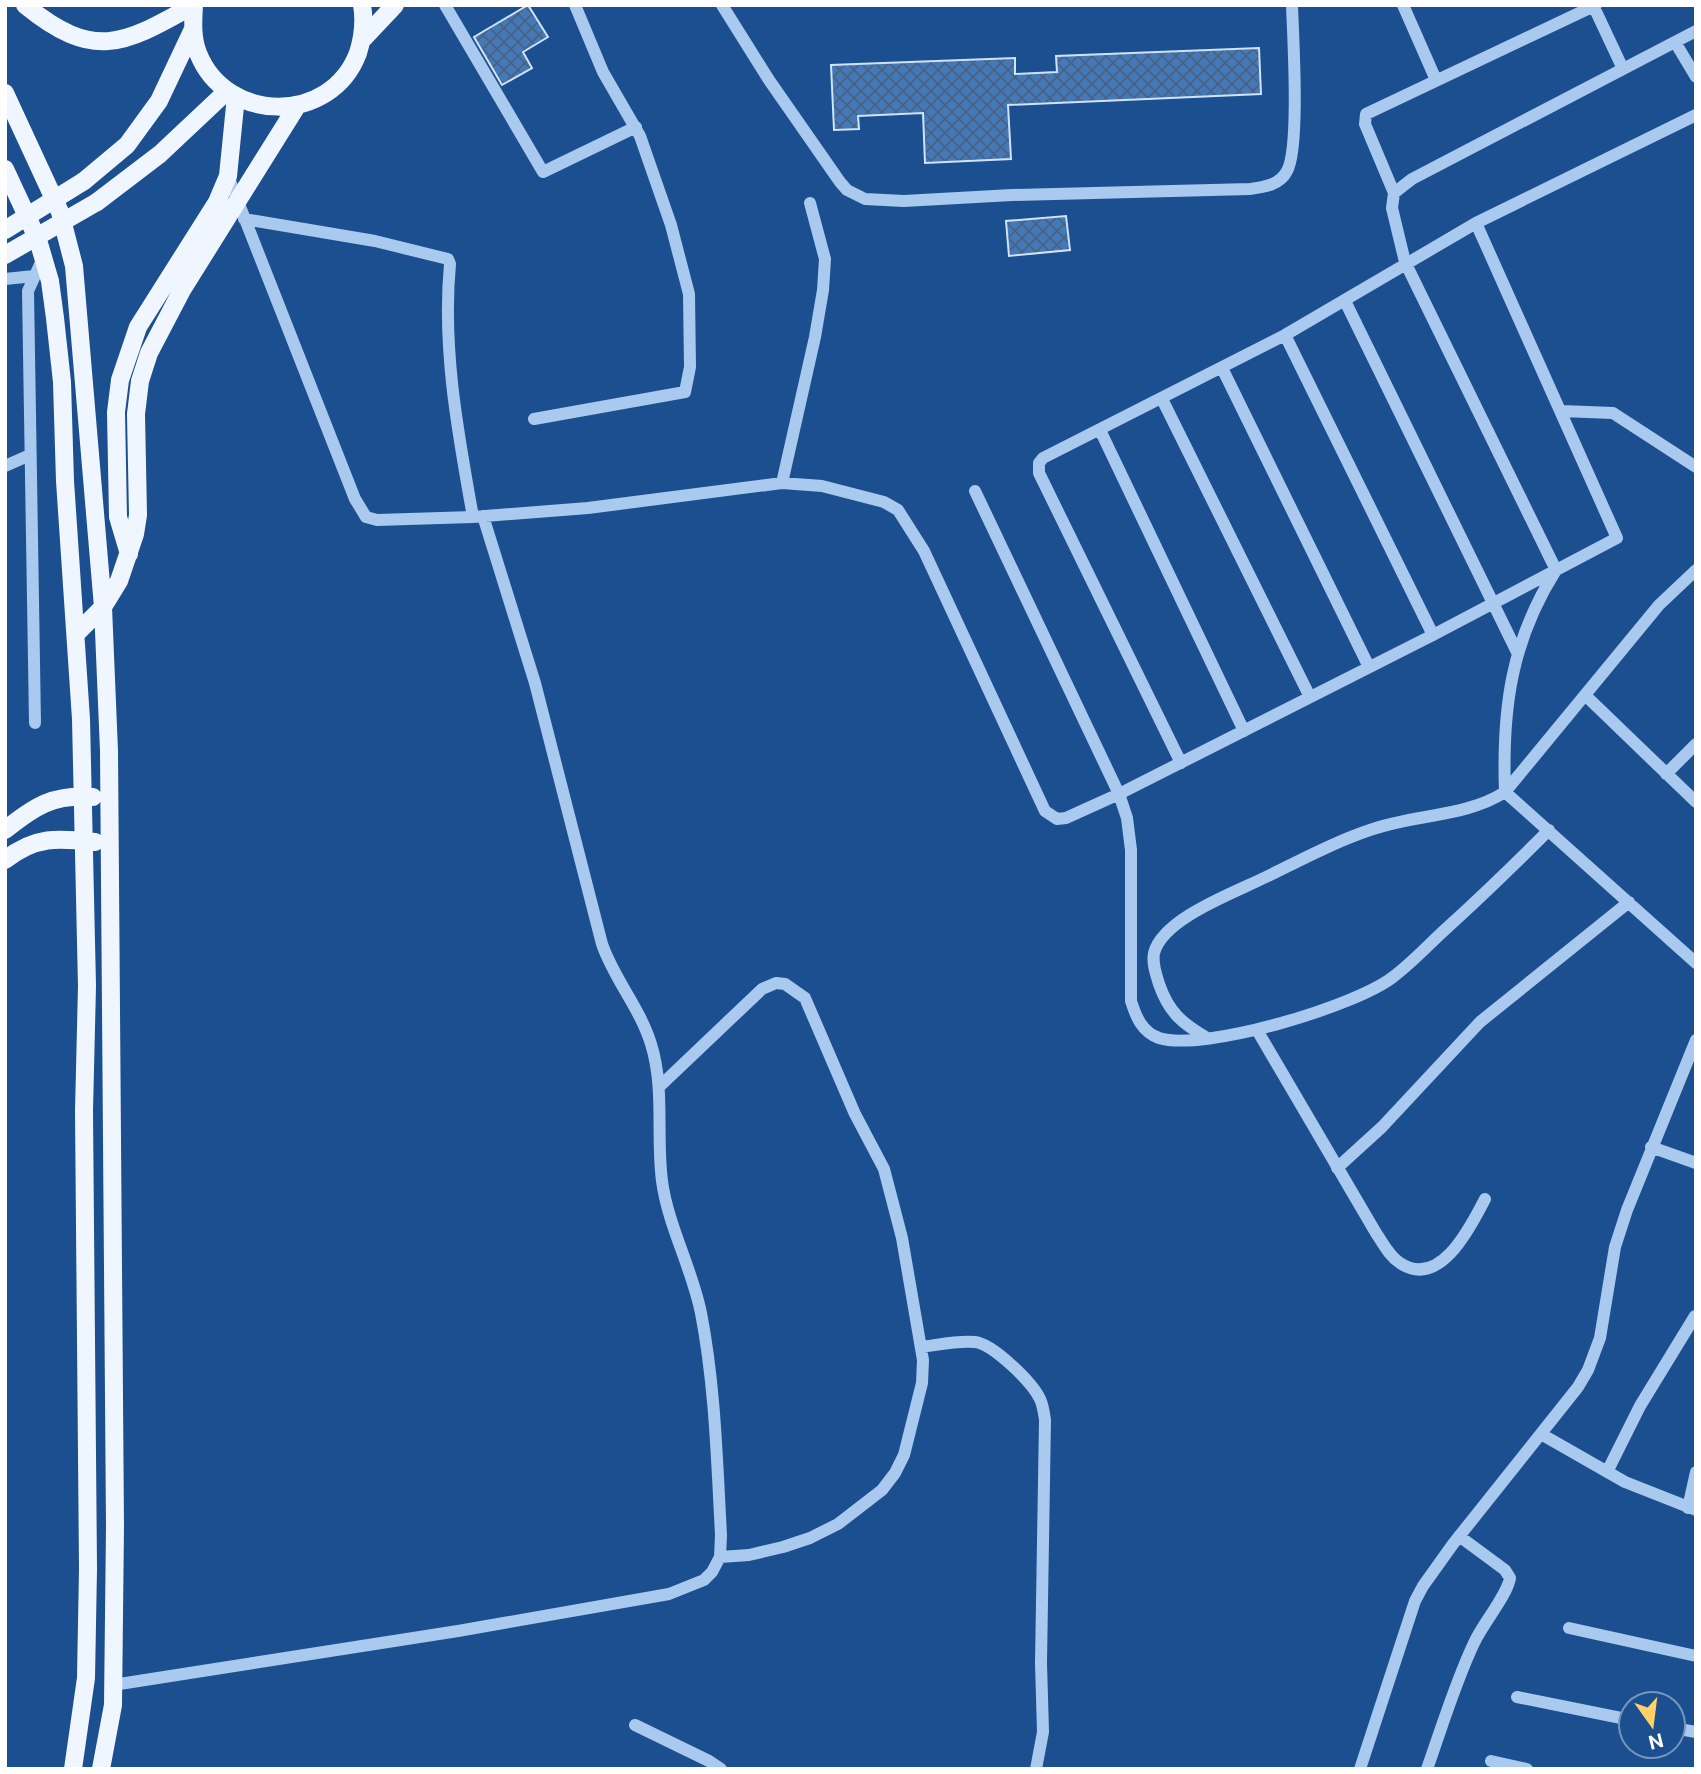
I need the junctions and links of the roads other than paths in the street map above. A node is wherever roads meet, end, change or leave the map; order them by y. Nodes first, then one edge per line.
1 (25, 5) edge
2 (194, 5) edge
3 (362, 5) edge
4 (395, 5) edge
5 (445, 5) edge
6 (575, 5) edge
7 (722, 5) edge
8 (1292, 5) edge
9 (1403, 5) edge
10 (1594, 6) edge
11 (193, 29) junction
12 (1696, 31) edge
13 (362, 40) junction
14 (1675, 42) junction
15 (1623, 69) junction
16 (1696, 77) edge
17 (1436, 80) junction
18 (5, 93) edge
19 (232, 94) junction
20 (297, 106) junction
21 (1696, 116) edge
22 (636, 127) junction
23 (5, 169) edge
24 (228, 176) junction
25 (1394, 193) junction
26 (810, 203) dead end
27 (241, 212) junction
28 (1476, 223) junction
29 (5, 230) edge
30 (5, 256) edge
31 (43, 258) junction
32 (1405, 262) junction
33 (34, 276) junction
34 (5, 279) edge
35 (1345, 301) junction
36 (1285, 335) junction
37 (1222, 368) junction
38 (1162, 399) junction
39 (1561, 411) junction
40 (534, 419) dead end
41 (1100, 430) junction
42 (30, 455) junction
43 (5, 466) edge
44 (1696, 467) edge
45 (782, 483) junction
46 (975, 491) dead end
47 (478, 516) junction
48 (129, 554) junction
49 (1556, 570) junction
50 (1696, 570) edge
51 (1492, 604) junction
52 (103, 607) junction
53 (76, 634) junction
54 (1433, 635) junction
55 (1517, 652) junction
56 (1369, 667) junction
57 (1585, 695) junction
58 (1310, 698) junction
59 (35, 723) dead end
60 (1244, 731) junction
61 (1696, 744) edge
62 (1181, 762) junction
63 (1667, 774) junction
64 (1505, 792) junction
65 (1119, 794) junction
66 (83, 796) junction
67 (109, 799) junction
68 (1696, 802) edge
69 (5, 830) edge
70 (1549, 830) junction
71 (84, 841) junction
72 (108, 843) junction
73 (5, 860) edge
74 (1629, 902) junction
75 (1696, 963) edge
76 (1257, 1030) junction
77 (1208, 1039) junction
78 (1696, 1040) edge
79 (659, 1087) junction
80 (1651, 1147) junction
81 (1696, 1163) edge
82 (1337, 1168) junction
83 (1485, 1199) dead end
84 (1695, 1316) edge
85 (921, 1347) junction
86 (1541, 1434) junction
87 (1607, 1472) junction
88 (1696, 1472) edge
89 (1692, 1509) edge
90 (1460, 1536) junction
91 (720, 1557) junction
92 (1569, 1628) dead end
93 (1696, 1656) edge
94 (113, 1685) junction
95 (1517, 1697) dead end
96 (1617, 1717) edge
97 (635, 1725) dead end
98 (1491, 1761) dead end
99 (73, 1769) edge
100 (102, 1769) edge
101 (721, 1769) edge
102 (1036, 1769) edge
103 (1360, 1769) edge
104 (1427, 1769) edge
105 (1527, 1769) edge

1 - 2 main road
2 - 11 main road
3 - 13 main road
4 - 13 main road
5 - 22 street
6 - 22 street
7 - 8 street
9 - 17 street
10 - 15 street
10 - 17 street
11 - 19 main road
11 - 29 main road, bridge
12 - 14 street
13 - 20 main road
14 - 15 street
14 - 16 street
15 - 25 street
17 - 25 street
18 - 52 main road
19 - 20 main road
19 - 24 main road
19 - 30 main road, bridge
20 - 27 main road
21 - 28 street
22 - 40 street
23 - 31 main road
24 - 27 street
24 - 48 main road
25 - 32 street
26 - 45 street
27 - 47 street
27 - 47 street
27 - 48 main road
28 - 32 street
28 - 39 street
31 - 33 street
31 - 53 main road
32 - 35 street
32 - 49 street
33 - 34 street
33 - 42 street
35 - 36 street
35 - 51 street
36 - 37 street
36 - 54 street
37 - 38 street
37 - 56 street
38 - 41 street
38 - 58 street
39 - 44 street
39 - 49 street
41 - 60 street
41 - 62 street
42 - 43 street
42 - 59 street
45 - 47 street
45 - 65 street
46 - 65 street
47 - 79 street
48 - 52 main road
49 - 51 street
49 - 55 street
50 - 57 street
51 - 54 street
51 - 55 street
52 - 53 main road
52 - 67 main road
53 - 66 main road
54 - 56 street
55 - 64 street
56 - 58 street
57 - 63 street
57 - 64 street
58 - 60 street
60 - 62 street
61 - 63 street
62 - 65 street
63 - 68 street
64 - 70 street
64 - 77 street
65 - 77 street
66 - 67 main road
66 - 69 main road
66 - 71 main road
67 - 72 main road
70 - 74 street
70 - 76 street
71 - 72 main road
71 - 73 main road
71 - 99 main road
72 - 94 main road
74 - 75 street
74 - 82 street
76 - 77 street
76 - 82 street
78 - 80 street
79 - 85 street
79 - 91 street
80 - 81 street
80 - 86 street
82 - 83 street
84 - 87 street
85 - 91 street
85 - 102 street
86 - 87 street
86 - 90 street
87 - 89 street
88 - 89 street
90 - 103 street
90 - 104 street
91 - 94 street
92 - 93 street
94 - 100 main road
95 - 96 street
97 - 101 street
98 - 105 street

